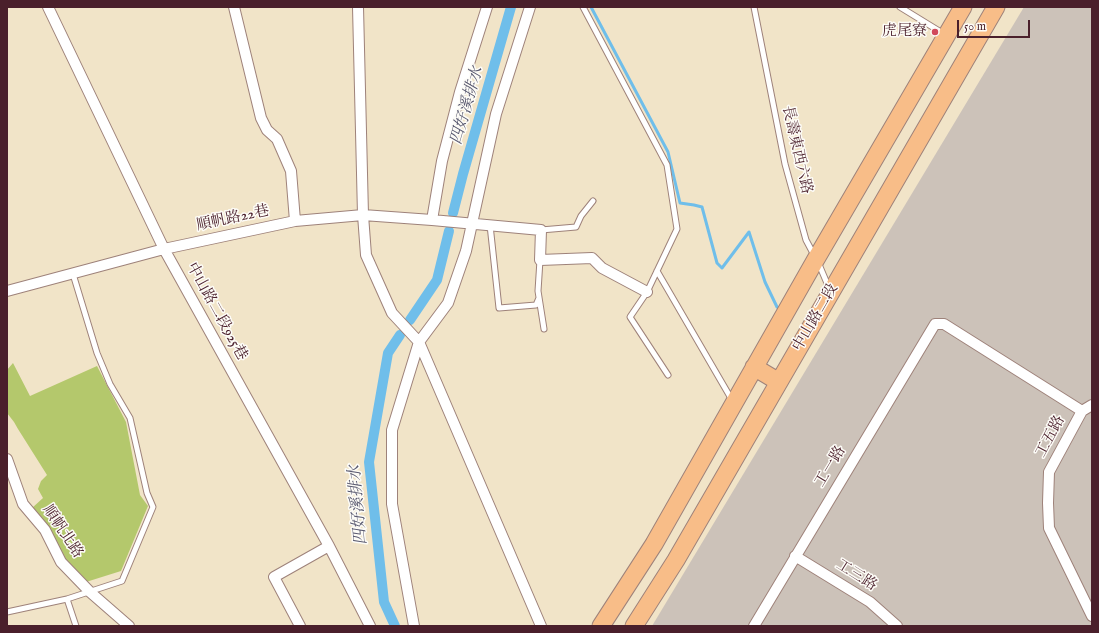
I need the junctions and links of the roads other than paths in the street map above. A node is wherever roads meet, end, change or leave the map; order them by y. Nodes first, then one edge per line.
1 (48, 7) edge
2 (234, 7) edge
3 (358, 7) edge
4 (487, 7) edge
5 (530, 7) edge
6 (583, 7) edge
7 (754, 7) edge
8 (900, 7) edge
9 (963, 7) edge
10 (996, 7) edge
11 (946, 36) junction
12 (593, 201) dead end
13 (363, 215) junction
14 (432, 220) junction
15 (295, 221) junction
16 (471, 224) junction
17 (490, 226) junction
18 (541, 230) junction
19 (164, 249) junction
20 (816, 259) junction
21 (540, 260) junction
22 (657, 271) junction
23 (73, 274) junction
24 (7, 291) edge
25 (647, 292) junction
26 (831, 293) junction
27 (539, 298) junction
28 (935, 324) joint
29 (544, 329) dead end
30 (418, 342) junction
31 (754, 367) junction
32 (668, 375) dead end
33 (779, 382) junction
34 (734, 404) junction
35 (1092, 405) edge
36 (1082, 411) junction
37 (7, 459) edge
38 (330, 546) junction
39 (795, 556) junction
40 (90, 592) junction
41 (68, 599) junction
42 (7, 612) edge
43 (1092, 616) edge
44 (76, 626) edge
45 (128, 626) edge
46 (300, 626) edge
47 (370, 626) edge
48 (414, 626) edge
49 (541, 626) edge
50 (601, 626) edge
51 (634, 626) edge
52 (754, 626) edge
53 (897, 626) edge

1 - 19 street, 中山路二段925巷
2 - 15 street
3 - 13 street
4 - 14 street
5 - 16 street
6 - 22 lane
7 - 20 lane, 長壽東西六路
8 - 11 lane
9 - 11 main road, 中山路二段
10 - 26 main road, 中山路二段
11 - 20 main road, 中山路二段
12 - 18 lane
13 - 14 street, 順帆路22巷
13 - 15 street, 順帆路22巷
13 - 30 street
14 - 16 street, 順帆路22巷
15 - 19 street, 順帆路22巷
16 - 17 street, 順帆路22巷
16 - 30 street
17 - 18 street, 順帆路22巷
17 - 27 lane
18 - 21 street
19 - 23 street, 順帆路22巷
19 - 38 street, 中山路二段925巷
20 - 26 lane, 長壽東西六路
20 - 31 main road, 中山路二段
21 - 25 street
21 - 27 lane
22 - 25 lane
22 - 34 lane
23 - 24 street, 順帆路22巷
23 - 40 lane
25 - 32 lane
26 - 33 main road, 中山路二段
27 - 29 lane
28 - 36 street, 工五路
28 - 39 street, 工一路
30 - 48 street
30 - 49 street
31 - 33 main road
31 - 34 main road, 中山路二段
33 - 51 main road, 中山路二段
34 - 50 main road, 中山路二段
35 - 36 street
36 - 43 street, 工五路
37 - 40 street, 順帆北路
38 - 46 street
38 - 47 street, 中山路二段925巷
39 - 52 street, 工一路
39 - 53 street, 工三路
40 - 41 lane
40 - 45 street, 順帆北路
41 - 42 lane
41 - 44 lane

